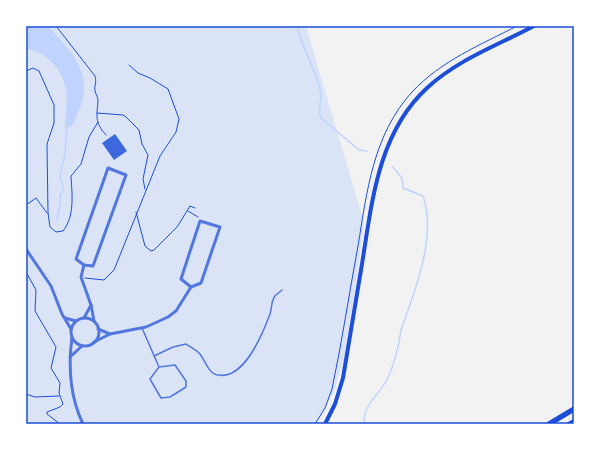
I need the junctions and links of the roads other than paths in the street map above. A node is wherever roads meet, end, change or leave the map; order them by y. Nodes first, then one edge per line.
1 (534, 26) edge
2 (26, 250) edge
3 (84, 265) junction
4 (191, 287) junction
5 (282, 290) dead end
6 (91, 305) junction
7 (65, 318) junction
8 (84, 318) junction
9 (76, 321) junction
10 (94, 322) junction
11 (142, 328) junction
12 (71, 329) junction
13 (98, 329) junction
14 (110, 334) junction
15 (72, 337) junction
16 (94, 342) junction
17 (82, 346) junction
18 (154, 356) junction
19 (70, 357) junction
20 (159, 367) junction
21 (574, 409) edge
22 (574, 422) edge
23 (83, 424) edge
24 (325, 424) edge
25 (549, 424) edge
26 (570, 424) edge

1 - 24 main road
2 - 7 street
3 - 3 street
3 - 6 street
4 - 4 street
4 - 11 street
5 - 18 lane
6 - 8 street
6 - 10 street
7 - 9 street
7 - 12 street
8 - 9 street
8 - 10 street
9 - 12 street
10 - 13 street
11 - 14 street
11 - 18 lane
12 - 15 street
13 - 14 street
13 - 16 street
14 - 16 street
15 - 17 street
15 - 19 street
16 - 17 street
17 - 19 street
18 - 20 lane
19 - 23 street
20 - 20 lane
21 - 25 highway
22 - 26 highway

